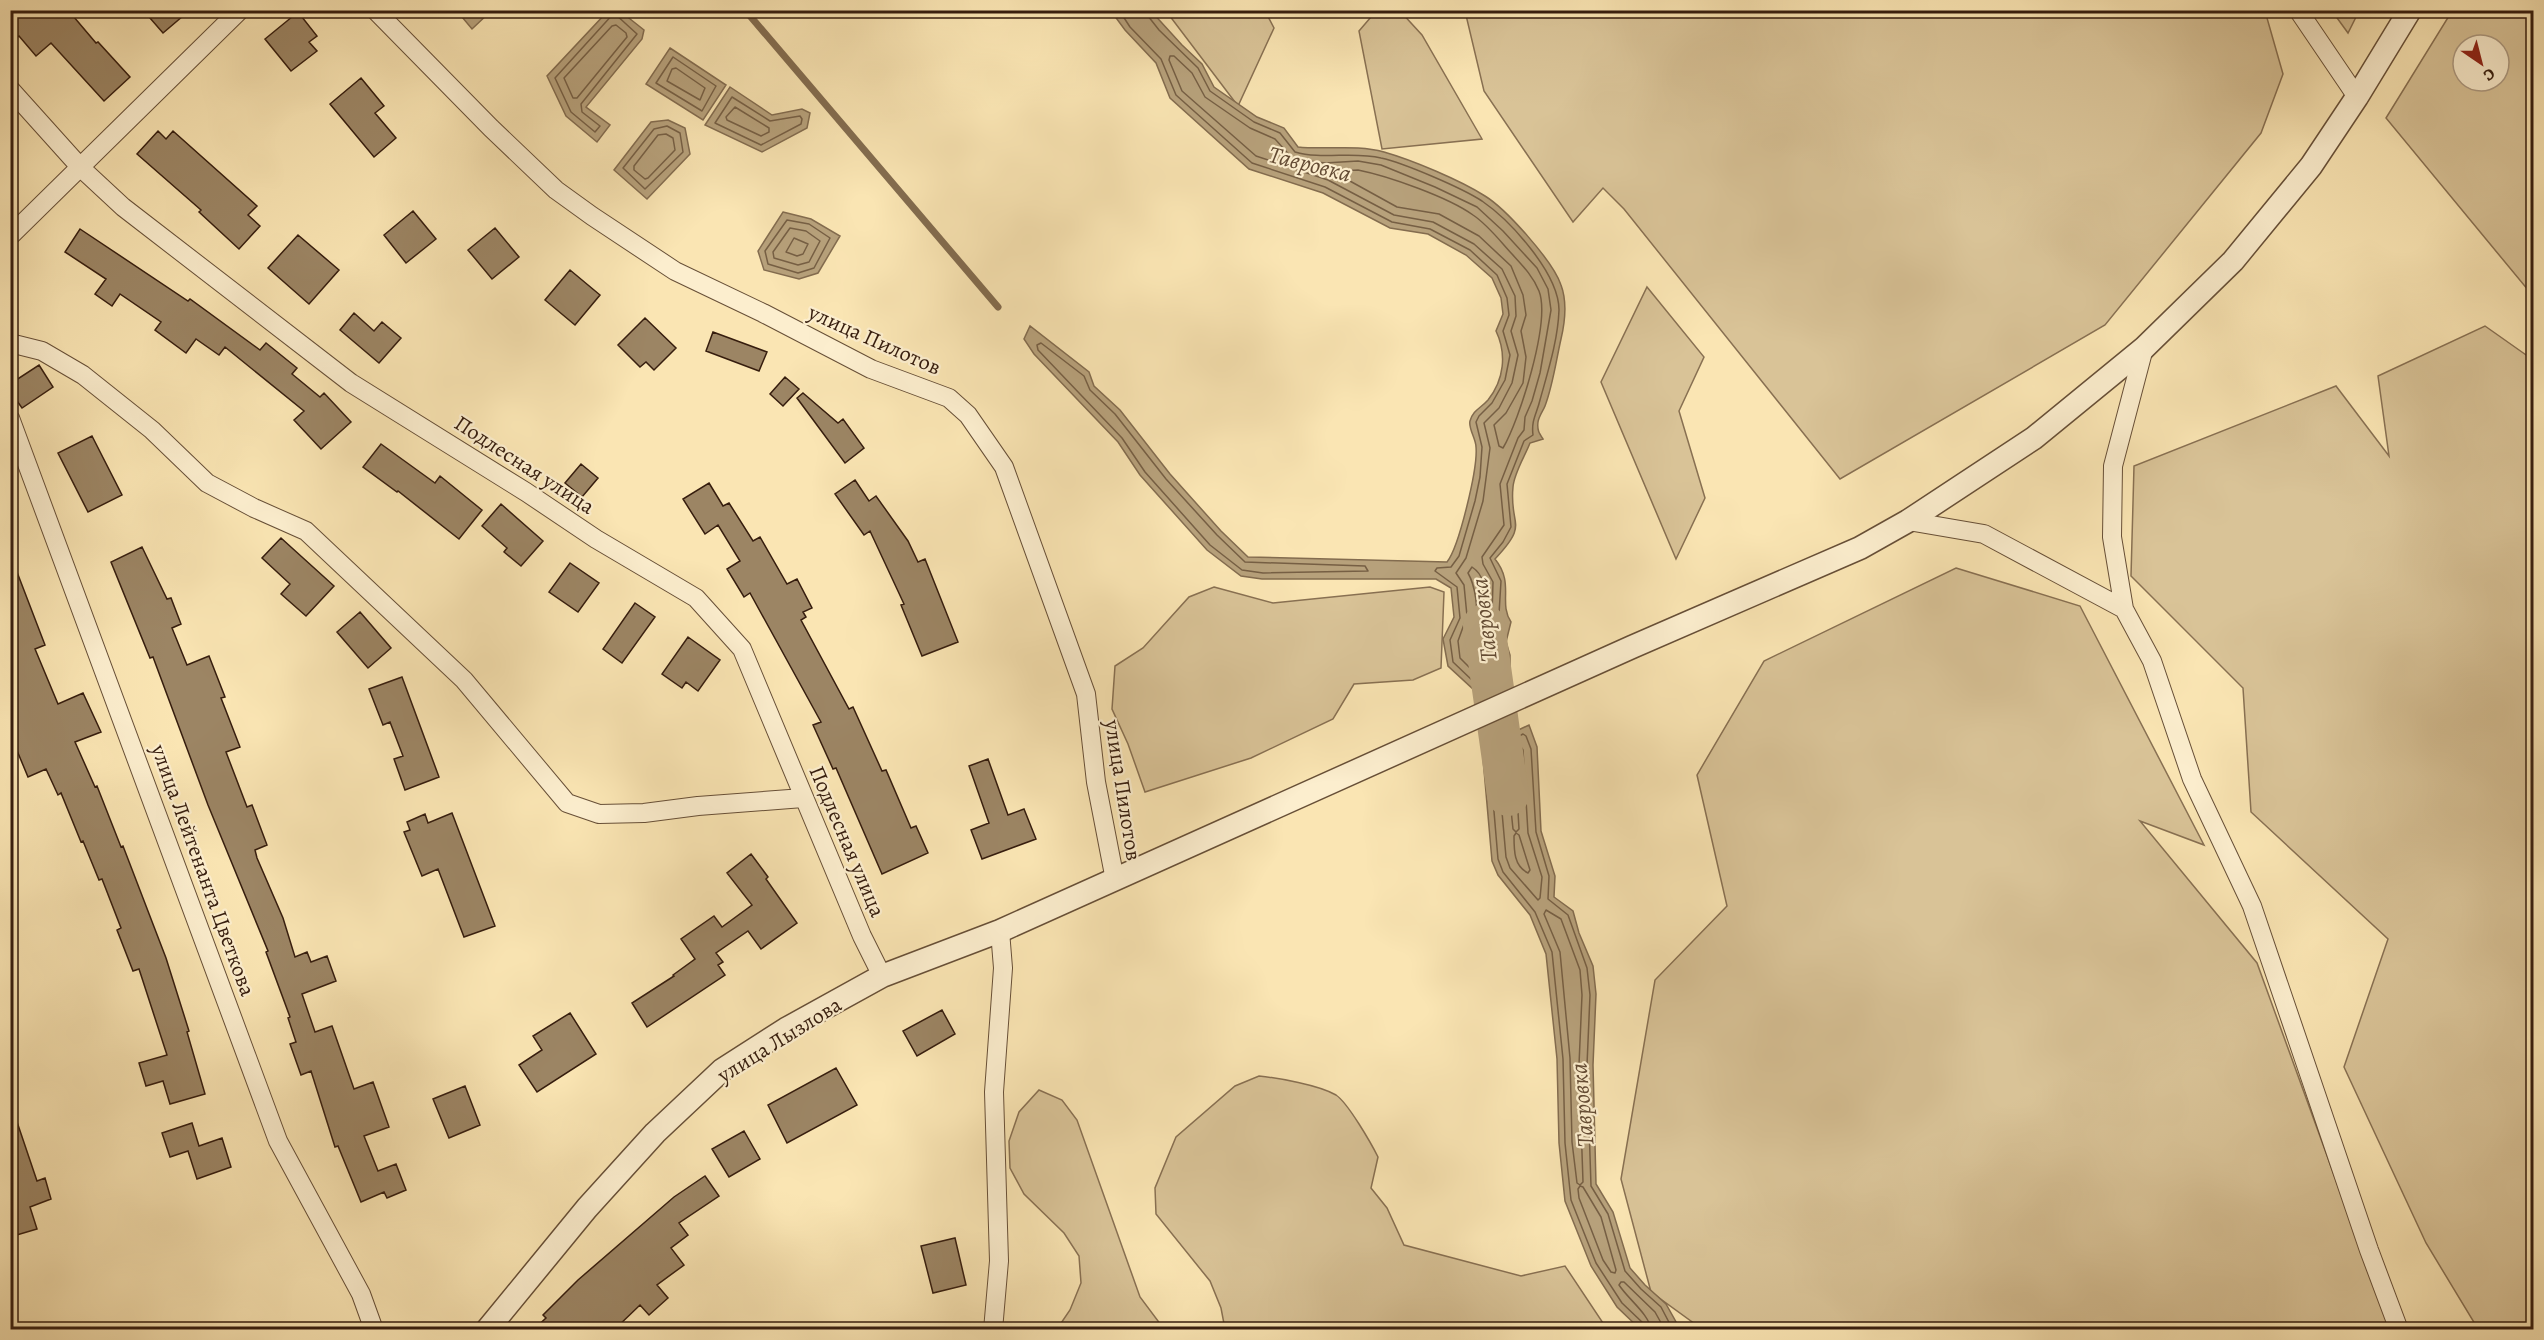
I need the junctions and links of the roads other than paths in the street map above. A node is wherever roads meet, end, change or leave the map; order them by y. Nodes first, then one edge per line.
1 (240, 10) edge
2 (375, 10) edge
3 (2298, 10) edge
4 (2410, 10) edge
5 (10, 88) edge
6 (2357, 97) junction
7 (81, 168) junction
8 (10, 236) edge
9 (10, 343) edge
10 (2144, 348) junction
11 (10, 418) edge
12 (1908, 521) junction
13 (2124, 609) junction
14 (803, 798) junction
15 (1115, 880) junction
16 (1000, 931) junction
17 (882, 976) junction
18 (374, 1329) edge
19 (487, 1329) edge
20 (993, 1329) edge
21 (2399, 1329) edge

1 - 7 street
2 - 15 street, улица Пилотов
3 - 6 street
4 - 6 street, улица Лызлова
5 - 7 street, Подлесная улица
6 - 10 street, улица Лызлова
7 - 8 street
7 - 14 street, Подлесная улица
9 - 14 street
10 - 12 street, улица Лызлова
10 - 13 street
11 - 18 street, улица Лейтенанта Цветкова
12 - 13 street
12 - 15 street, улица Лызлова
13 - 21 street
14 - 17 street, Подлесная улица
15 - 16 street, улица Лызлова
16 - 17 street, улица Лызлова
16 - 20 street
17 - 19 street, улица Лызлова

